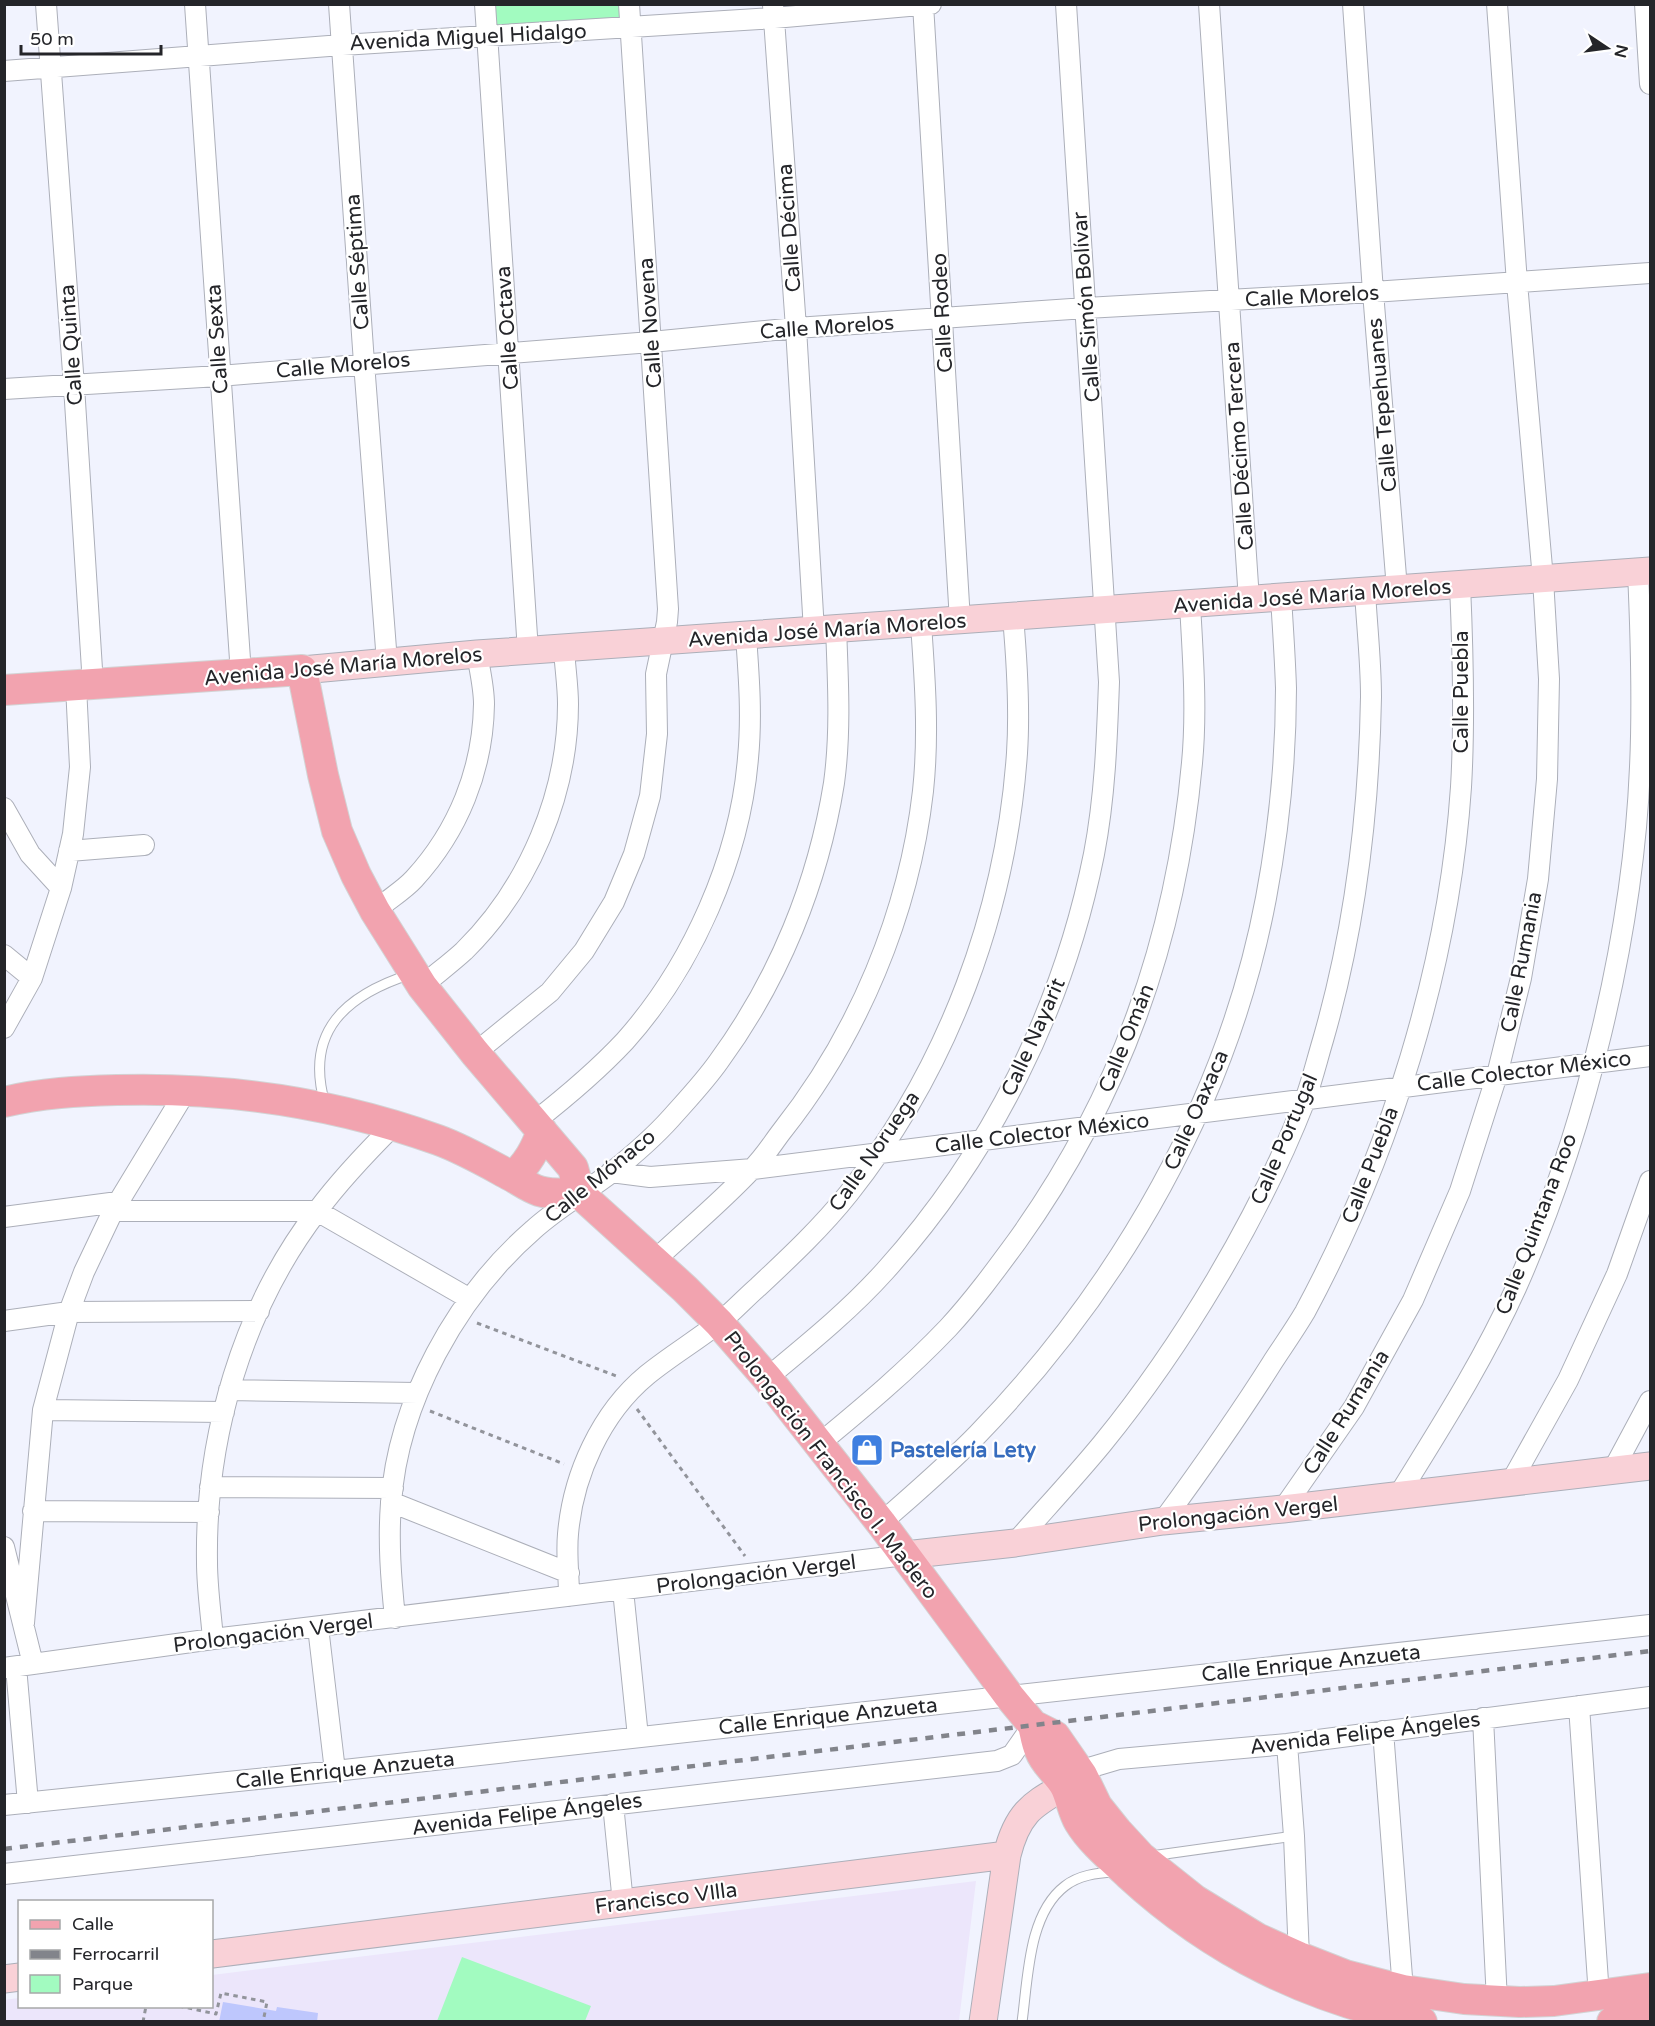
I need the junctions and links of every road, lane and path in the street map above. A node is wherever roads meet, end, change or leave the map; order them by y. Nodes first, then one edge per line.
1 (46, 4) edge
2 (195, 4) edge
3 (339, 4) edge
4 (485, 4) edge
5 (629, 4) edge
6 (931, 4) edge
7 (1066, 4) edge
8 (1209, 4) edge
9 (1353, 4) edge
10 (1497, 4) edge
11 (1645, 4) edge
12 (923, 5) edge
13 (773, 11) edge
14 (631, 27) junction
15 (487, 37) junction
16 (342, 45) junction
17 (199, 55) junction
18 (50, 68) junction
19 (4, 70) edge
20 (1650, 84) edge
21 (1650, 273) edge
22 (1517, 283) junction
23 (1372, 292) junction
24 (1230, 300) junction
25 (1086, 308) junction
26 (943, 319) junction
27 (796, 328) junction
28 (651, 342) junction
29 (508, 352) junction
30 (364, 363) junction
31 (219, 376) junction
32 (74, 386) junction
33 (4, 389) edge
34 (1644, 571) edge
35 (1543, 579) junction
36 (1460, 585) junction
37 (1397, 590) junction
38 (1365, 592) junction
39 (1281, 598) junction
40 (1249, 600) junction
41 (1190, 605) junction
42 (1105, 610) junction
43 (1013, 617) junction
44 (960, 621) junction
45 (921, 624) junction
46 (825, 630) junction
47 (746, 636) junction
48 (663, 642) junction
49 (564, 649) junction
50 (528, 651) junction
51 (477, 654) junction
52 (387, 662) junction
53 (302, 670) junction
54 (241, 674) junction
55 (84, 685) junction
56 (4, 690) edge
57 (4, 808) edge
58 (144, 845) dead end
59 (69, 851) junction
60 (61, 888) junction
61 (375, 910) junction
62 (4, 955) edge
63 (32, 978) junction
64 (417, 979) junction
65 (4, 1028) edge
66 (475, 1053) junction
67 (1650, 1056) edge
68 (1593, 1062) junction
69 (1497, 1075) junction
70 (1401, 1087) junction
71 (187, 1089) junction
72 (1305, 1099) junction
73 (4, 1102) edge
74 (326, 1107) junction
75 (1198, 1114) junction
76 (394, 1125) junction
77 (538, 1127) junction
78 (1088, 1128) junction
79 (984, 1140) junction
80 (877, 1154) junction
81 (753, 1169) junction
82 (612, 1172) junction
83 (513, 1177) junction
84 (1650, 1181) edge
85 (580, 1194) junction
86 (116, 1206) junction
87 (317, 1211) junction
88 (4, 1217) edge
89 (655, 1260) junction
90 (470, 1299) junction
91 (259, 1311) junction
92 (69, 1312) junction
93 (458, 1317) junction
94 (4, 1321) edge
95 (719, 1323) junction
96 (767, 1378) junction
97 (229, 1390) junction
98 (632, 1390) junction
99 (416, 1399) junction
100 (1650, 1401) edge
101 (42, 1410) junction
102 (224, 1412) junction
103 (819, 1444) junction
104 (1650, 1466) edge
105 (1613, 1470) junction
106 (582, 1471) junction
107 (1511, 1482) junction
108 (210, 1487) junction
109 (392, 1495) junction
110 (1398, 1496) junction
111 (1283, 1509) junction
112 (33, 1511) junction
113 (209, 1512) junction
114 (1163, 1521) junction
115 (881, 1523) junction
116 (1015, 1543) junction
117 (4, 1547) edge
118 (904, 1556) junction
119 (569, 1573) junction
120 (757, 1573) junction
121 (623, 1590) junction
122 (569, 1596) junction
123 (395, 1618) junction
124 (24, 1623) junction
125 (1650, 1625) edge
126 (318, 1627) junction
127 (213, 1639) junction
128 (18, 1666) edge
129 (1009, 1696) junction
130 (1650, 1697) edge
131 (1579, 1706) junction
132 (1483, 1718) junction
133 (1033, 1725) junction
134 (1383, 1731) junction
135 (638, 1737) junction
136 (1287, 1743) junction
137 (335, 1771) junction
138 (1074, 1781) junction
139 (28, 1803) junction
140 (613, 1804) junction
141 (4, 1806) edge
142 (1294, 1836) junction
143 (1007, 1855) junction
144 (1129, 1865) junction
145 (4, 1874) edge
146 (623, 1903) junction
147 (213, 1954) edge
148 (1299, 1957) junction
149 (1650, 1988) edge
150 (1403, 1990) junction
151 (1497, 2001) junction
152 (184, 2008) edge
153 (1605, 2009) edge
154 (1650, 2016) edge
155 (263, 2022) edge
156 (983, 2022) edge
157 (1022, 2022) edge
158 (1422, 2022) edge

1 - 18 street, Calle Quinta
2 - 17 street, Calle Sexta
3 - 16 street, Calle Séptima
4 - 15 street, Calle Octava
5 - 14 street, Calle Novena
6 - 12 street, Avenida Miguel Hidalgo
7 - 25 street, Calle Simón Bolívar
8 - 24 street, Calle Décimo Tercera
9 - 23 street, Calle Tepehuanes
10 - 22 street, Calle Rumania
11 - 20 street
12 - 13 street, Avenida Miguel Hidalgo
12 - 26 street, Calle Rodeo
13 - 14 street, Avenida Miguel Hidalgo
13 - 27 street, Calle Décima
14 - 15 street, Avenida Miguel Hidalgo
14 - 28 street, Calle Novena
15 - 16 street, Avenida Miguel Hidalgo
15 - 29 street, Calle Octava
16 - 17 street, Avenida Miguel Hidalgo
16 - 30 street, Calle Séptima
17 - 18 street, Avenida Miguel Hidalgo
17 - 31 street, Calle Sexta
18 - 19 street, Avenida Miguel Hidalgo
18 - 32 street, Calle Quinta
21 - 22 street, Calle Morelos
22 - 23 street, Calle Morelos
22 - 35 street, Calle Rumania
23 - 24 street, Calle Morelos
23 - 37 street, Calle Tepehuanes
24 - 25 street, Calle Morelos
24 - 40 street, Calle Décimo Tercera
25 - 26 street, Calle Morelos
25 - 42 street, Calle Simón Bolívar
26 - 27 street, Calle Morelos
26 - 44 street, Calle Rodeo
27 - 28 street, Calle Morelos
27 - 46 street, Calle Décima
28 - 29 street, Calle Morelos
28 - 48 street, Calle Novena
29 - 30 street, Calle Morelos
29 - 50 street, Calle Octava
30 - 31 street, Calle Morelos
30 - 52 street, Calle Séptima
31 - 32 street, Calle Morelos
31 - 54 street, Calle Sexta
32 - 33 street, Calle Morelos
32 - 55 street, Calle Quinta
34 - 35 street, Avenida José María Morelos
34 - 68 street, Calle Quintana Roo
35 - 36 street, Avenida José María Morelos
35 - 69 street, Calle Rumania
36 - 37 street, Avenida José María Morelos
36 - 70 street, Calle Puebla
37 - 38 street, Avenida José María Morelos
38 - 39 street, Avenida José María Morelos
38 - 72 street, Calle Portugal
39 - 40 street, Avenida José María Morelos
39 - 75 street, Calle Oaxaca
40 - 41 street, Avenida José María Morelos
41 - 42 street, Avenida José María Morelos
41 - 78 street, Calle Omán
42 - 43 street, Avenida José María Morelos
42 - 79 street, Calle Nayarit
43 - 44 street, Avenida José María Morelos
43 - 80 street, Calle Noruega
44 - 45 street, Avenida José María Morelos
45 - 46 street, Avenida José María Morelos
45 - 81 street
46 - 47 street, Avenida José María Morelos
46 - 82 street, Calle Mónaco
47 - 48 street, Avenida José María Morelos
47 - 77 street
48 - 49 street, Avenida José María Morelos
48 - 66 street, Calle Novena
49 - 50 street, Avenida José María Morelos
49 - 64 street
50 - 51 street, Avenida José María Morelos
51 - 52 street, Avenida José María Morelos
51 - 61 street
52 - 53 street, Avenida José María Morelos
53 - 54 main road, Avenida José María Morelos
53 - 61 main road
54 - 55 main road, Avenida José María Morelos
55 - 56 main road, Avenida José María Morelos
55 - 59 street, Calle Quinta
57 - 60 street
58 - 59 street
59 - 60 street, Calle Quinta
60 - 63 street, Calle Quinta
61 - 64 main road
62 - 63 street
63 - 65 street, Calle Quinta
64 - 66 main road
64 - 74 lane
66 - 77 main road
67 - 68 street, Calle Colector México
68 - 69 street, Calle Colector México
68 - 110 street, Calle Quintana Roo
69 - 70 street, Calle Colector México
69 - 111 street, Calle Rumania
70 - 72 street, Calle Colector México
70 - 114 street, Calle Puebla
71 - 73 main road
71 - 74 main road
71 - 86 street
72 - 75 street, Calle Colector México
72 - 116 street, Calle Portugal
74 - 76 main road
75 - 78 street, Calle Colector México
75 - 115 street, Calle Oaxaca
76 - 83 main road
76 - 87 street
77 - 83 main road
77 - 85 main road
78 - 79 street, Calle Colector México
78 - 103 street, Calle Omán
79 - 80 street, Calle Colector México
79 - 96 street, Calle Nayarit
80 - 81 street, Calle Colector México
80 - 95 street, Calle Noruega
81 - 82 street, Calle Colector México
81 - 89 street
82 - 85 street, Calle Mónaco
83 - 85 main road
84 - 107 street
85 - 89 main road, Prolongación Francisco I. Madero
85 - 90 street, Calle Mónaco
86 - 87 street
86 - 88 street
86 - 92 street
87 - 90 street
87 - 91 street
89 - 95 main road, Prolongación Francisco I. Madero
90 - 93 street, Calle Mónaco
91 - 92 street
91 - 97 street
92 - 94 street
92 - 101 street
93 - 98 path
93 - 99 street, Calle Mónaco
95 - 96 main road, Prolongación Francisco I. Madero
95 - 98 street, Calle Noruega
96 - 103 main road, Prolongación Francisco I. Madero
97 - 99 street
97 - 102 street
98 - 106 street, Calle Noruega
98 - 120 path
99 - 106 path
99 - 109 street, Calle Mónaco
100 - 105 street
101 - 102 street
101 - 112 street
102 - 108 street
103 - 115 main road, Prolongación Francisco I. Madero
104 - 105 street, Prolongación Vergel
105 - 107 street, Prolongación Vergel
106 - 119 street, Calle Noruega
107 - 110 street, Prolongación Vergel
108 - 109 street
108 - 113 street
109 - 119 street
109 - 123 street, Calle Mónaco
110 - 111 street, Prolongación Vergel
111 - 114 street, Prolongación Vergel
112 - 113 street
112 - 124 street
113 - 127 street
114 - 116 street, Prolongación Vergel
115 - 118 main road, Prolongación Francisco I. Madero
116 - 118 street, Prolongación Vergel
117 - 124 street
118 - 120 street, Prolongación Vergel
118 - 129 main road, Prolongación Francisco I. Madero
119 - 122 street, Calle Noruega
120 - 121 street, Prolongación Vergel
121 - 122 street, Prolongación Vergel
121 - 135 street
122 - 123 street, Prolongación Vergel
123 - 126 street, Prolongación Vergel
124 - 128 street
125 - 129 street, Calle Enrique Anzueta
126 - 127 street, Prolongación Vergel
126 - 137 street
127 - 128 street, Prolongación Vergel
128 - 139 street
129 - 133 main road, Prolongación Francisco I. Madero
129 - 135 street, Calle Enrique Anzueta
130 - 131 street, Avenida Felipe Ángeles
131 - 132 street, Avenida Felipe Ángeles
131 - 153 street
132 - 134 street, Avenida Felipe Ángeles
132 - 151 street
133 - 138 main road, Prolongación Francisco I. Madero
133 - 140 street, Avenida Felipe Ángeles
134 - 136 street, Avenida Felipe Ángeles
134 - 150 street
135 - 137 street, Calle Enrique Anzueta
136 - 138 street, Avenida Felipe Ángeles
136 - 142 street
137 - 139 street, Calle Enrique Anzueta
138 - 143 street
138 - 144 main road, Prolongación Francisco I. Madero
139 - 141 street, Calle Enrique Anzueta
140 - 145 street, Avenida Felipe Ángeles
140 - 146 street
142 - 144 lane
142 - 148 street
143 - 146 street, Francisco VIlla
143 - 156 street
144 - 148 main road, Prolongación Francisco I. Madero
144 - 157 lane
144 - 158 main road, Prolongación Francisco I. Madero
146 - 147 street, Francisco VIlla
148 - 150 main road, Prolongación Francisco I. Madero
149 - 153 main road, Prolongación Francisco I. Madero
150 - 151 main road, Prolongación Francisco I. Madero
151 - 153 main road, Prolongación Francisco I. Madero
152 - 155 path
153 - 154 main road, Prolongación Francisco I. Madero

